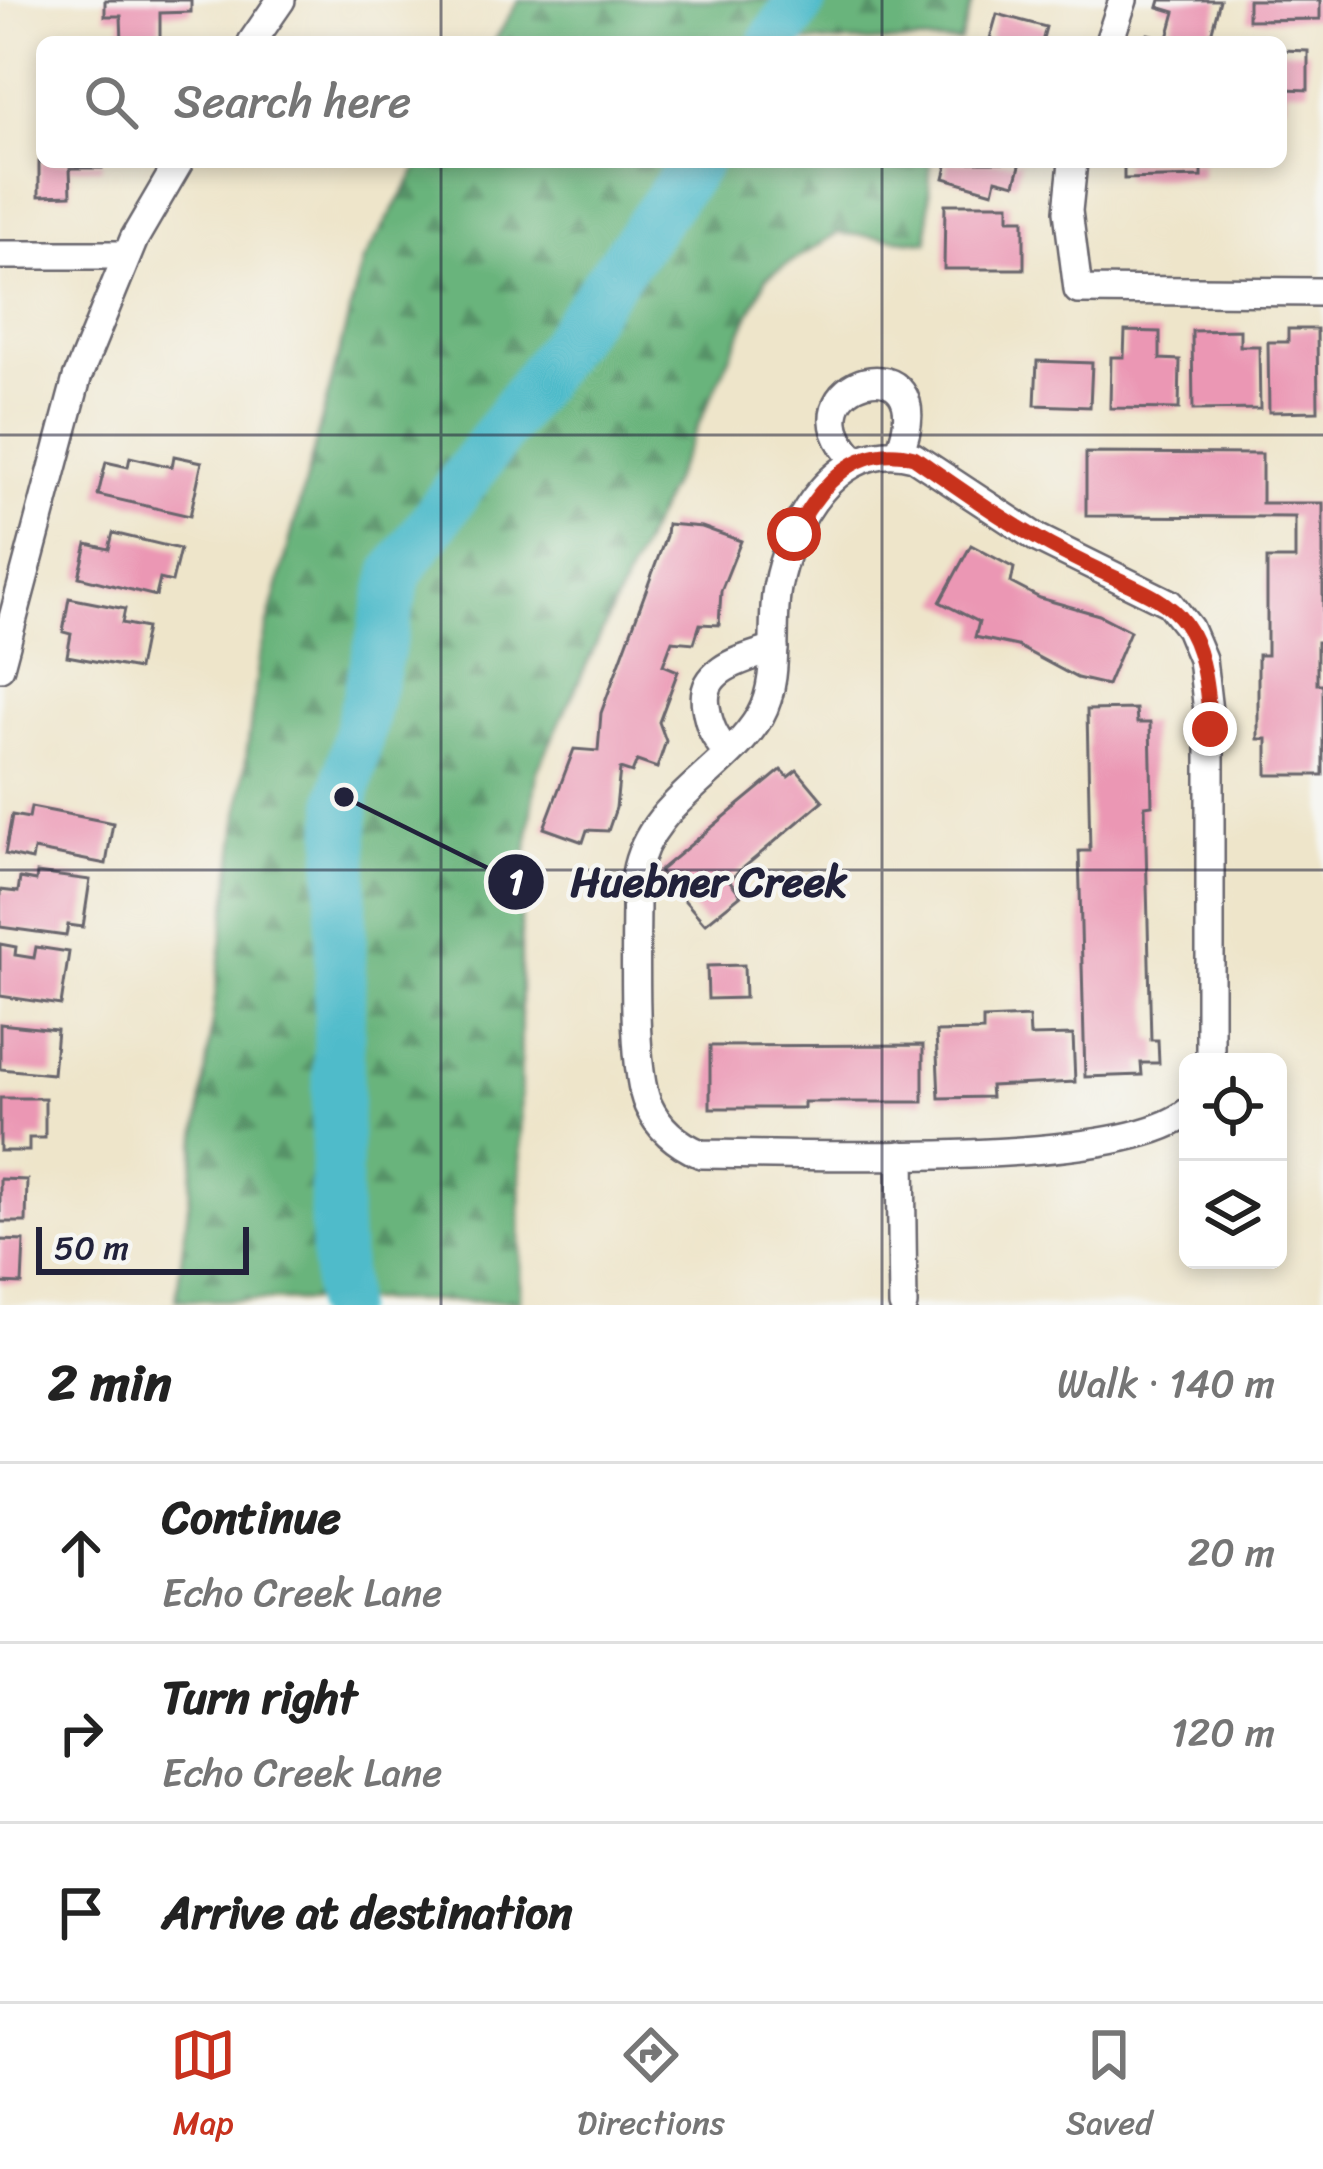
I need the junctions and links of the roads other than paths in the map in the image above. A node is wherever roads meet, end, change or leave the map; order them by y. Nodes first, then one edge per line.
1 (280, 0) edge
2 (1123, 0) edge
3 (256, 36) edge
4 (1111, 36) edge
5 (176, 168) edge
6 (1072, 168) edge
7 (127, 255) junction
8 (0, 256) edge
9 (1323, 292) edge
10 (899, 453) junction
11 (855, 460) junction
12 (774, 649) junction
13 (0, 667) edge
14 (727, 752) junction
15 (1210, 1053) edge
16 (1179, 1119) edge
17 (901, 1155) junction
18 (903, 1305) edge

1 - 3 street
2 - 4 street
5 - 7 street
6 - 9 street
7 - 8 street
7 - 13 street
10 - 11 street
10 - 11 street
10 - 15 street
11 - 12 street
12 - 14 street
12 - 14 street
14 - 17 street
16 - 17 street
17 - 18 street

